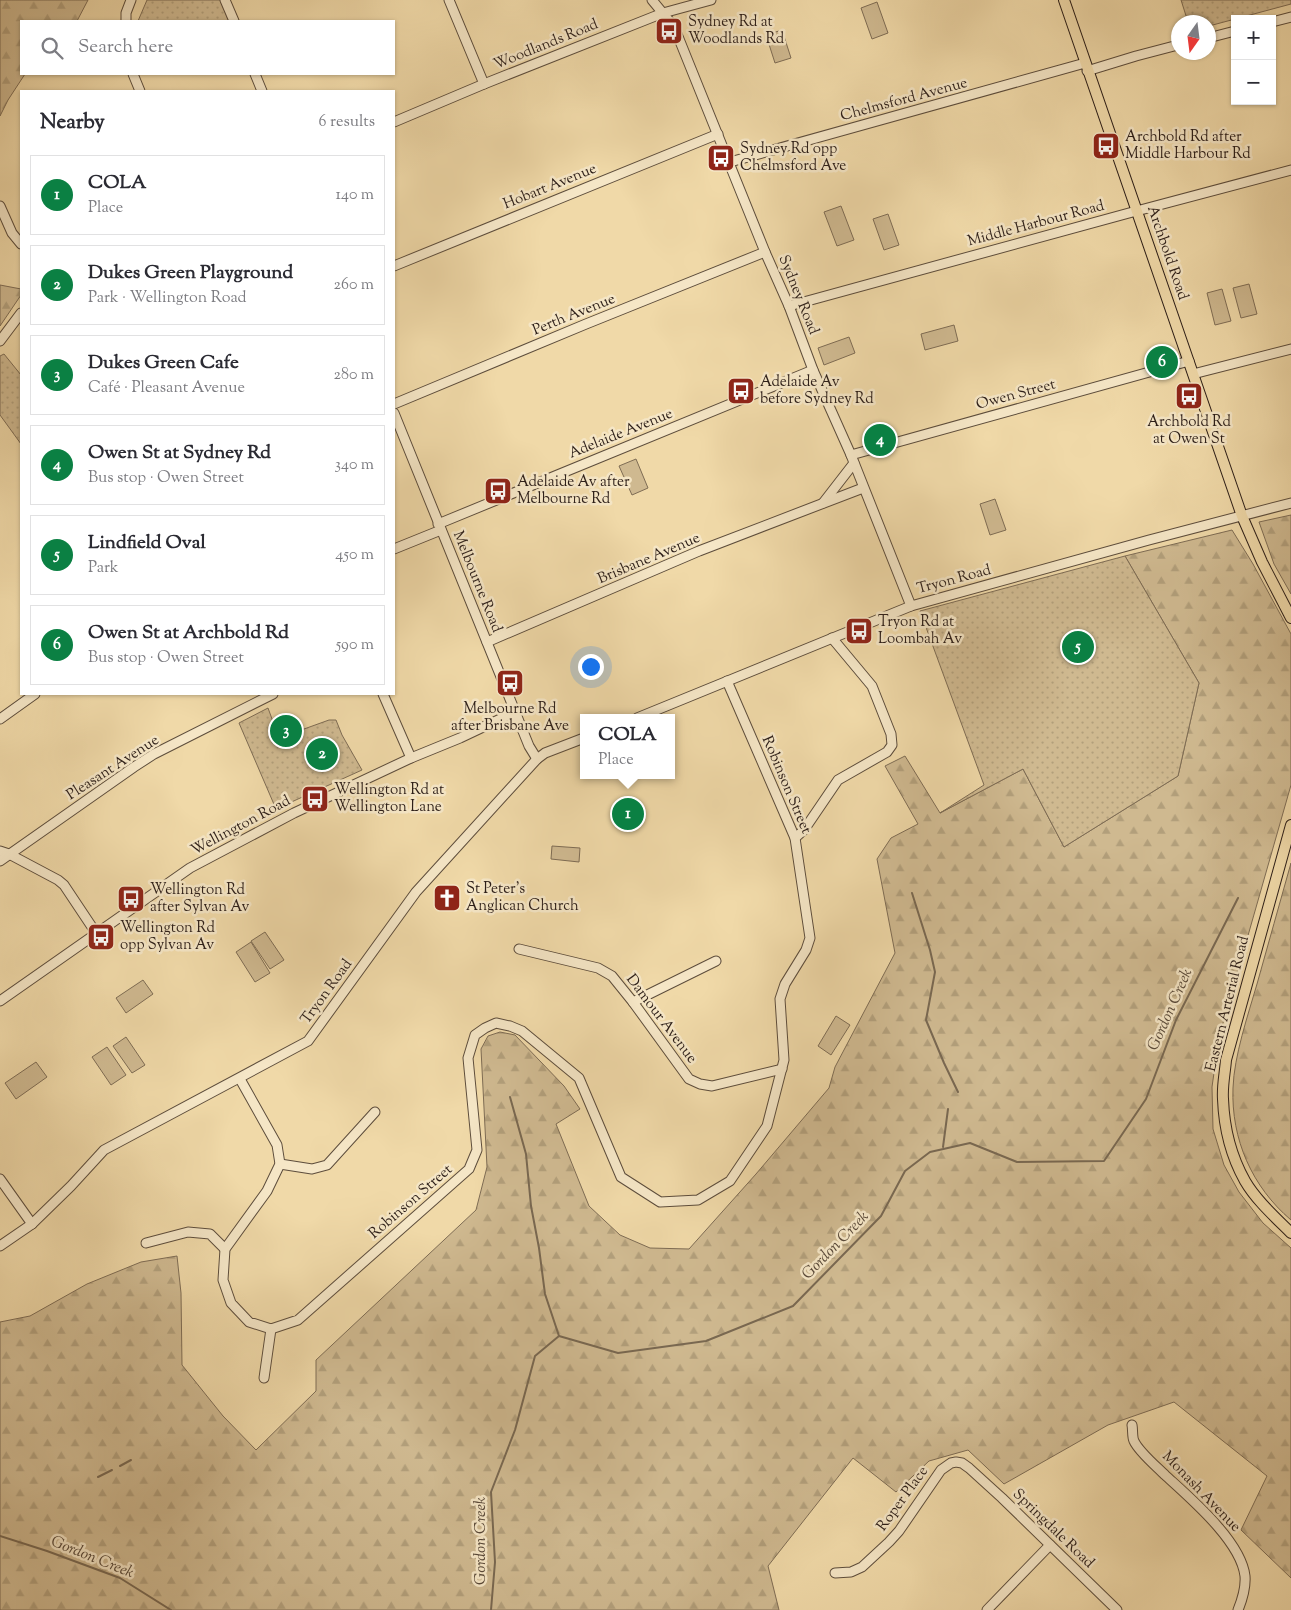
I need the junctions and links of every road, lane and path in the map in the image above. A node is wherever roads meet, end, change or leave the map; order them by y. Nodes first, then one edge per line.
1 (131, 0) edge
2 (225, 0) edge
3 (449, 0) edge
4 (652, 0) edge
5 (711, 0) edge
6 (1064, 0) edge
7 (663, 13) junction
8 (1291, 17) edge
9 (126, 20) edge
10 (234, 20) edge
11 (1276, 21) edge
12 (1231, 32) edge
13 (1216, 36) edge
14 (1171, 47) edge
15 (1086, 67) junction
16 (133, 75) edge
17 (255, 75) edge
18 (484, 84) junction
19 (140, 90) edge
20 (262, 90) edge
21 (395, 122) edge
22 (718, 134) junction
23 (730, 162) junction
24 (1291, 170) edge
25 (0, 206) edge
26 (1137, 211) junction
27 (20, 243) edge
28 (765, 252) junction
29 (395, 266) edge
30 (789, 306) junction
31 (20, 314) edge
32 (0, 341) edge
33 (1291, 349) edge
34 (1189, 361) junction
35 (813, 370) junction
36 (1193, 374) junction
37 (395, 404) edge
38 (395, 415) edge
39 (852, 459) junction
40 (863, 488) junction
41 (823, 503) junction
42 (1291, 504) edge
43 (1242, 516) junction
44 (440, 527) junction
45 (395, 549) edge
46 (911, 606) junction
47 (1291, 618) edge
48 (832, 638) junction
49 (487, 642) junction
50 (727, 681) junction
51 (34, 695) edge
52 (271, 695) edge
53 (383, 695) edge
54 (516, 712) junction
55 (647, 714) edge
56 (0, 718) edge
57 (580, 740) edge
58 (411, 758) junction
59 (537, 759) junction
60 (1291, 824) edge
61 (794, 838) junction
62 (5, 853) edge
63 (0, 861) edge
64 (96, 933) junction
65 (519, 949) dead end
66 (716, 961) dead end
67 (0, 1001) edge
68 (633, 1002) junction
69 (782, 1069) junction
70 (240, 1079) junction
71 (375, 1112) dead end
72 (280, 1164) junction
73 (0, 1179) edge
74 (32, 1224) junction
75 (1291, 1233) edge
76 (146, 1243) dead end
77 (0, 1246) edge
78 (225, 1249) junction
79 (271, 1329) junction
80 (264, 1378) dead end
81 (1132, 1425) dead end
82 (969, 1468) joint
83 (1050, 1545) junction
84 (835, 1574) dead end
85 (987, 1610) edge
86 (1117, 1610) edge
87 (1238, 1610) edge

1 - 9 street
2 - 10 street
3 - 18 street
4 - 7 street, Sydney Road
5 - 7 street, Woodlands Road
6 - 15 main road, Archbold Road
7 - 18 street, Woodlands Road
7 - 22 street, Sydney Road
8 - 11 street
12 - 13 street
14 - 15 street, Chelmsford Avenue
15 - 23 street, Chelmsford Avenue
15 - 26 main road, Archbold Road
16 - 19 street
17 - 20 street
18 - 21 street, Woodlands Road
22 - 23 street, Sydney Road
22 - 29 street, Hobart Avenue
23 - 28 street, Sydney Road
24 - 26 street, Middle Harbour Road
25 - 27 street
26 - 30 street, Middle Harbour Road
26 - 34 main road, Archbold Road
28 - 30 street, Sydney Road
28 - 37 street, Perth Avenue
30 - 35 street, Sydney Road
31 - 32 street
33 - 36 street
34 - 36 main road, Archbold Road
34 - 39 street, Owen Street
35 - 39 street, Sydney Road
35 - 44 street, Adelaide Avenue
36 - 43 main road, Archbold Road
38 - 44 street, Melbourne Road
39 - 40 street, Sydney Road
39 - 41 street
40 - 41 street, Brisbane Avenue
40 - 46 street, Sydney Road
41 - 49 street, Brisbane Avenue
42 - 43 street, Tryon Road
43 - 46 street, Tryon Road
43 - 47 main road
44 - 45 street, Adelaide Avenue
44 - 49 street, Melbourne Road
46 - 48 street, Tryon Road
48 - 50 street, Tryon Road
48 - 61 street
49 - 54 street, Melbourne Road
50 - 55 street, Tryon Road
50 - 61 street, Robinson Street
51 - 56 street
52 - 62 street, Pleasant Avenue
53 - 58 street
54 - 58 street, Wellington Road
54 - 59 street, Melbourne Road
57 - 59 street, Tryon Road
58 - 64 street, Wellington Road
59 - 70 street, Tryon Road
60 - 75 main road, Eastern Arterial Road
61 - 69 street, Robinson Street
62 - 63 street, Pleasant Avenue
62 - 64 street
64 - 67 street, Wellington Road
65 - 68 street, Damour Avenue
66 - 68 street
68 - 69 street, Damour Avenue
69 - 79 street, Robinson Street
70 - 72 street
70 - 74 street, Tryon Road
71 - 72 street
72 - 78 street
73 - 74 street
74 - 77 street, Tryon Road
76 - 78 street
78 - 79 street
79 - 80 street
81 - 87 street, Monash Avenue
82 - 83 street, Springdale Road
82 - 84 street, Roper Place
83 - 85 street
83 - 86 street, Springdale Road

